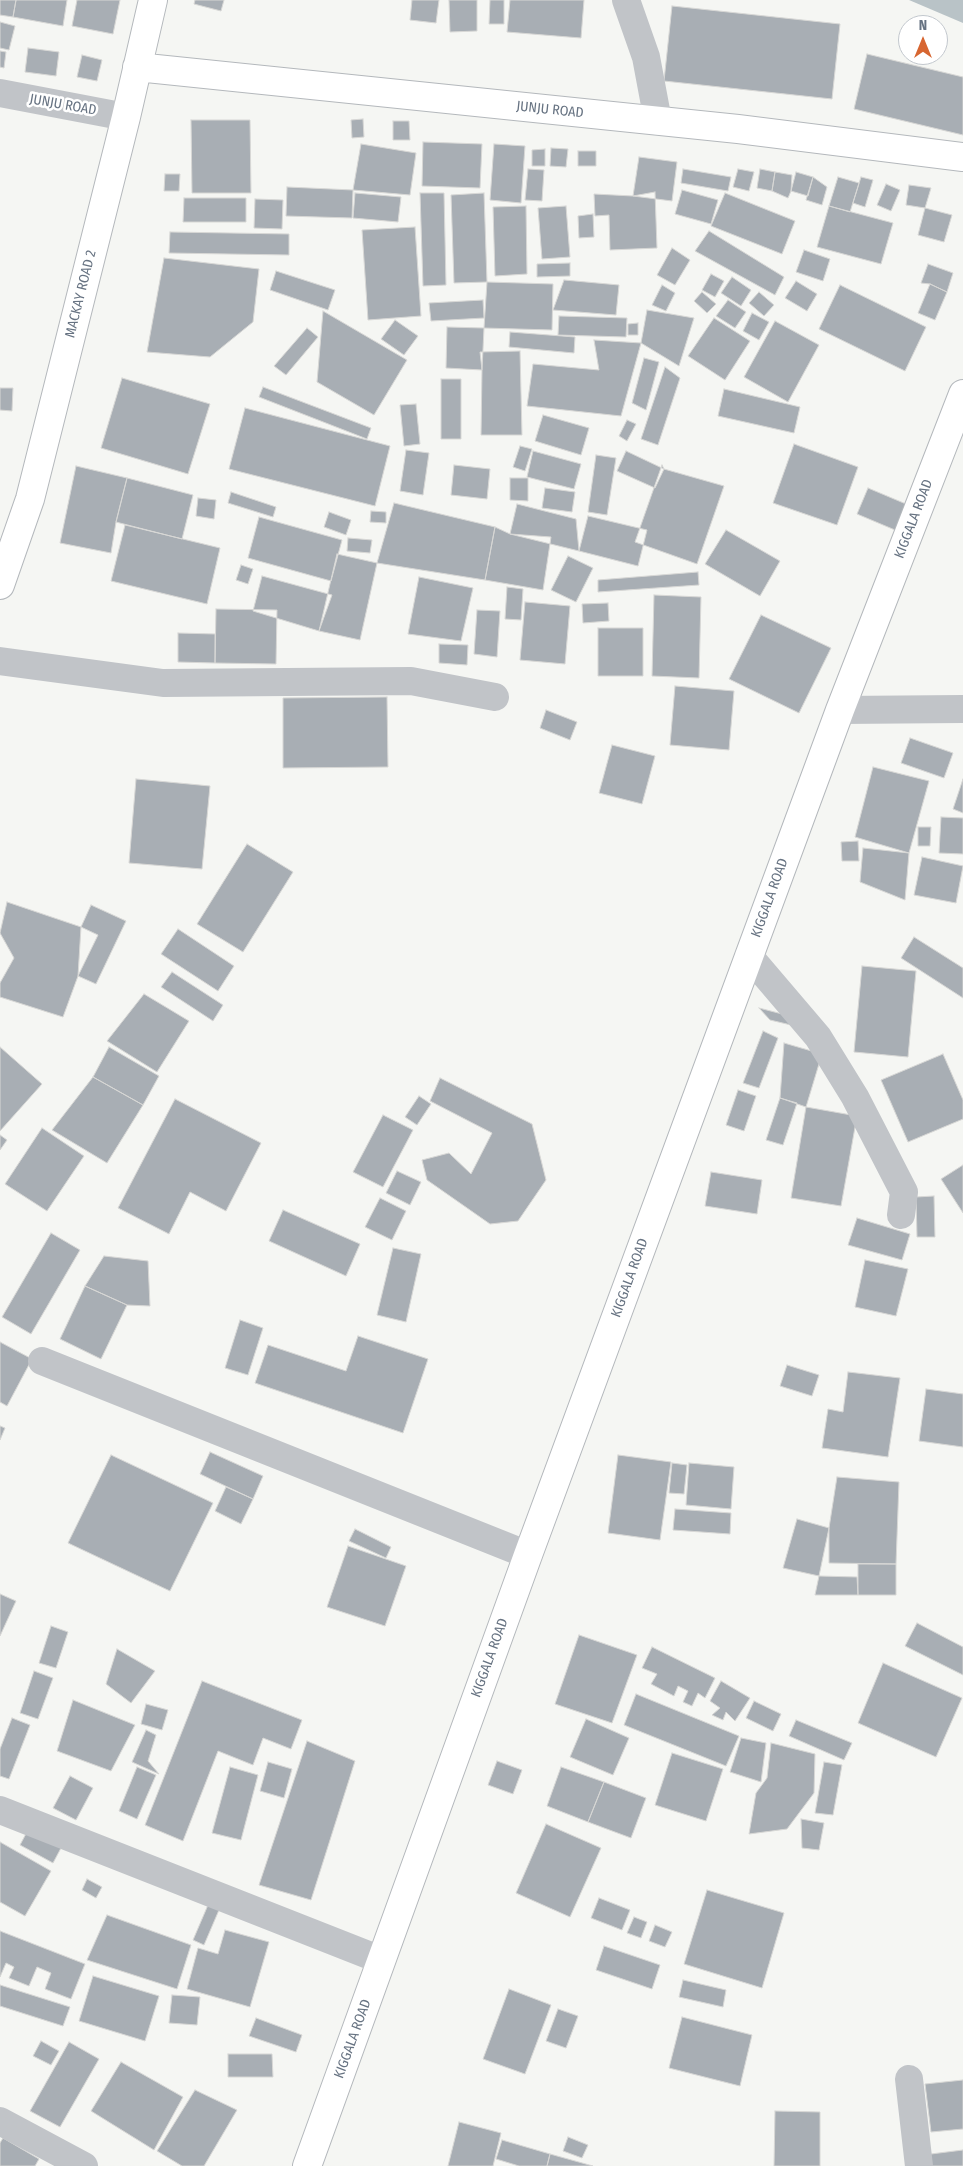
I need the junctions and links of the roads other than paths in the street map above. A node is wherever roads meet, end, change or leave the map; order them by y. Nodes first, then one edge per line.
1 (153, 0) edge
2 (626, 0) edge
3 (137, 66) junction
4 (0, 93) edge
5 (126, 117) junction
6 (658, 121) junction
7 (963, 158) edge
8 (963, 394) edge
9 (2, 576) edge
10 (0, 661) edge
11 (495, 697) dead end
12 (963, 709) edge
13 (840, 710) junction
14 (749, 956) junction
15 (901, 1215) dead end
16 (42, 1361) dead end
17 (528, 1555) junction
18 (0, 1810) edge
19 (381, 1960) junction
20 (909, 2079) dead end
21 (0, 2121) edge
22 (84, 2166) edge
23 (307, 2166) edge
24 (919, 2166) edge

1 - 3 street, MACKAY ROAD 2
2 - 6 street
3 - 5 street, MACKAY ROAD 2
3 - 6 street, JUNJU ROAD
4 - 5 street, JUNJU ROAD
5 - 9 street, MACKAY ROAD 2
6 - 7 street, JUNJU ROAD
8 - 13 street, KIGGALA ROAD
10 - 11 street
12 - 13 street
13 - 14 street, KIGGALA ROAD
14 - 15 street
14 - 17 street, KIGGALA ROAD
16 - 17 street
17 - 19 street, KIGGALA ROAD
18 - 19 street
19 - 23 street, KIGGALA ROAD
20 - 24 street
21 - 22 street

